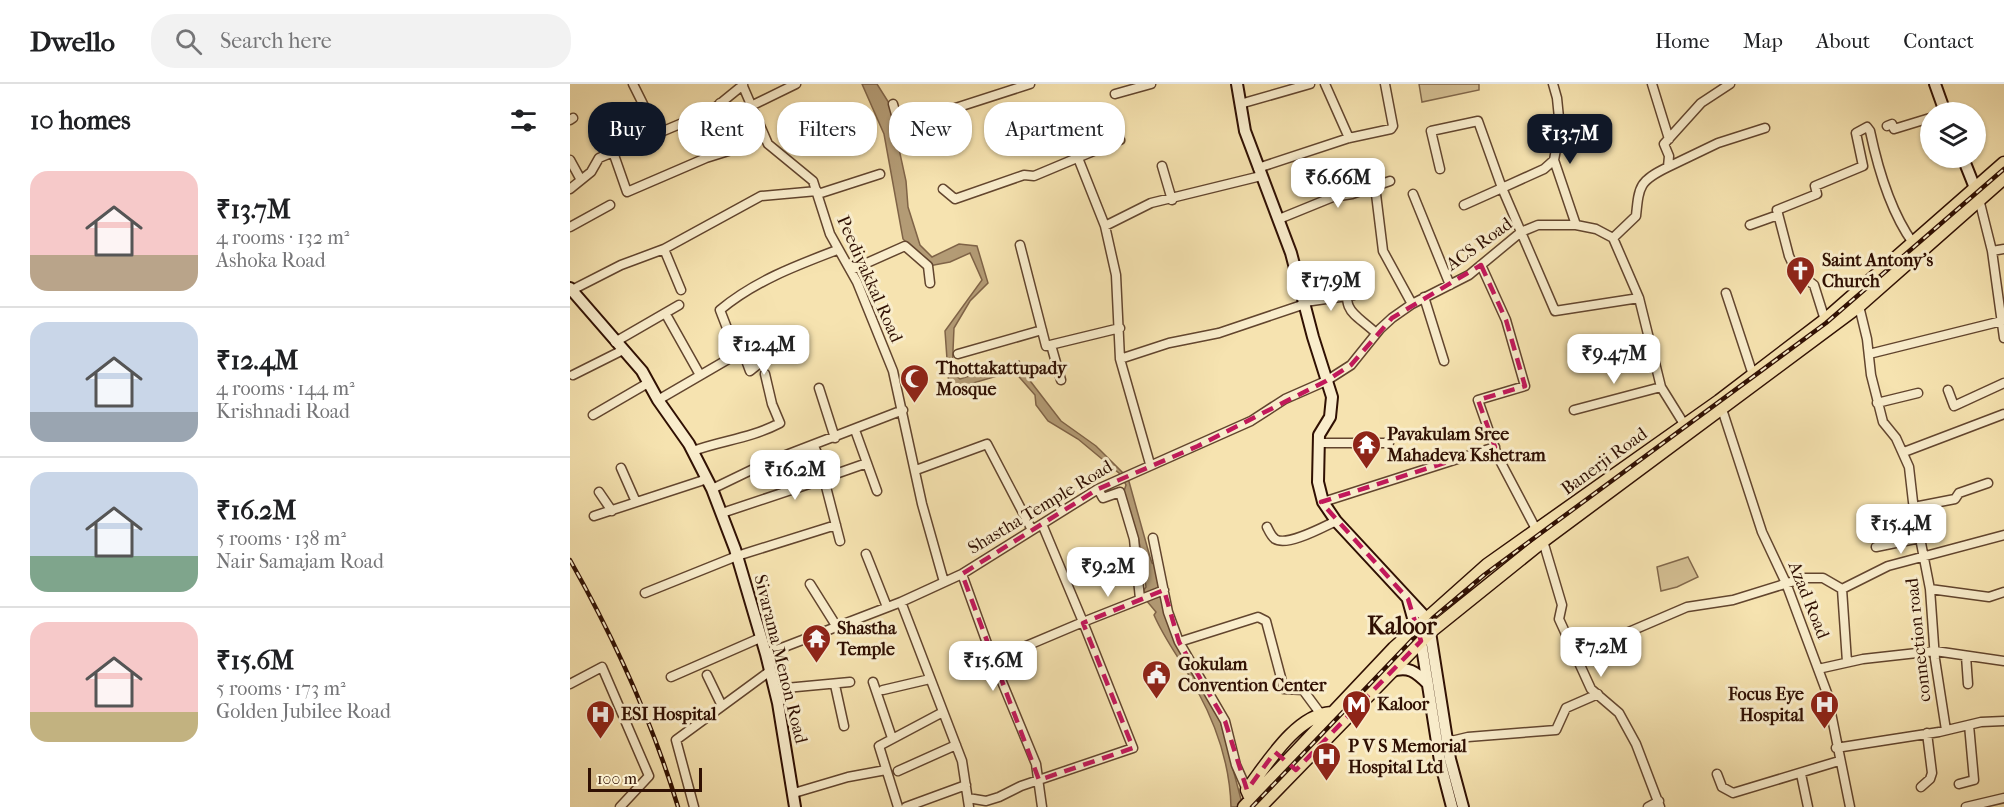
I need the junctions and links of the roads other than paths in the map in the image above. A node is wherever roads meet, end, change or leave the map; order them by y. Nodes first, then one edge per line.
1 (633, 84) edge
2 (796, 84) edge
3 (1030, 84) edge
4 (1151, 84) edge
5 (1237, 84) edge
6 (1310, 84) edge
7 (1324, 84) edge
8 (1385, 84) edge
9 (1553, 84) edge
10 (1652, 84) edge
11 (1730, 84) edge
12 (1937, 84) edge
13 (742, 85) edge
14 (1115, 94) dead end
15 (642, 102) edge
16 (721, 102) edge
17 (751, 102) edge
18 (759, 102) edge
19 (968, 102) edge
20 (1942, 102) edge
21 (1240, 104) junction
22 (1920, 121) edge
23 (1887, 126) dead end
24 (1765, 128) dead end
25 (1349, 138) junction
26 (765, 139) edge
27 (1669, 139) junction
28 (604, 156) edge
29 (614, 156) edge
30 (712, 156) edge
31 (1083, 156) edge
32 (1078, 158) junction
33 (570, 160) edge
34 (1554, 160) junction
35 (2004, 164) edge
36 (1162, 166) dead end
37 (1668, 167) junction
38 (1967, 168) edge
39 (1440, 169) dead end
40 (1259, 172) junction
41 (880, 174) dead end
42 (2004, 178) edge
43 (581, 180) junction
44 (1390, 182) dead end
45 (1375, 186) junction
46 (570, 189) edge
47 (943, 189) dead end
48 (1502, 189) junction
49 (818, 192) junction
50 (1413, 194) dead end
51 (1977, 194) junction
52 (1172, 200) junction
53 (1464, 205) dead end
54 (610, 206) dead end
55 (1777, 213) junction
56 (1279, 219) junction
57 (1576, 225) junction
58 (1750, 225) dead end
59 (1105, 226) junction
60 (570, 227) edge
61 (1521, 232) junction
62 (1613, 238) junction
63 (1913, 243) junction
64 (1020, 244) dead end
65 (664, 249) junction
66 (2004, 249) edge
67 (837, 250) junction
68 (1992, 251) junction
69 (1481, 265) junction
70 (851, 270) junction
71 (1347, 277) dead end
72 (930, 283) dead end
73 (1450, 285) junction
74 (570, 289) edge
75 (681, 290) dead end
76 (1726, 294) dead end
77 (1350, 296) junction
78 (1424, 297) junction
79 (1638, 298) junction
80 (1305, 303) junction
81 (1412, 304) junction
82 (679, 305) dead end
83 (1859, 306) junction
84 (668, 318) dead end
85 (1825, 320) junction
86 (2002, 321) junction
87 (1120, 328) junction
88 (1042, 330) junction
89 (1376, 333) junction
90 (2004, 338) edge
91 (615, 342) junction
92 (1051, 345) junction
93 (798, 346) dead end
94 (623, 350) junction
95 (737, 354) junction
96 (958, 354) dead end
97 (1869, 354) junction
98 (1120, 358) junction
99 (1444, 362) dead end
100 (765, 374) dead end
101 (573, 375) dead end
102 (700, 375) junction
103 (1753, 375) junction
104 (1061, 380) dead end
105 (1326, 381) junction
106 (648, 383) junction
107 (2004, 383) edge
108 (1661, 387) junction
109 (819, 388) dead end
110 (1948, 390) dead end
111 (1918, 393) dead end
112 (658, 400) junction
113 (1877, 403) junction
114 (1721, 405) junction
115 (903, 410) junction
116 (1574, 410) dead end
117 (2004, 414) edge
118 (593, 415) dead end
119 (1684, 424) junction
120 (855, 430) junction
121 (835, 438) junction
122 (1318, 443) junction
123 (1389, 443) dead end
124 (814, 446) junction
125 (1495, 447) junction
126 (693, 451) junction
127 (1904, 452) junction
128 (867, 463) junction
129 (1150, 464) junction
130 (621, 468) dead end
131 (916, 470) junction
132 (1988, 483) dead end
133 (709, 484) junction
134 (1098, 489) junction
135 (877, 491) dead end
136 (599, 492) dead end
137 (636, 502) junction
138 (1323, 502) junction
139 (1914, 507) junction
140 (612, 511) junction
141 (722, 513) junction
142 (594, 516) dead end
143 (1918, 519) junction
144 (1336, 521) junction
145 (1042, 524) junction
146 (1891, 524) dead end
147 (836, 525) junction
148 (1267, 527) dead end
149 (1032, 530) junction
150 (1544, 533) junction
151 (2004, 535) edge
152 (1153, 538) dead end
153 (1920, 538) junction
154 (840, 542) dead end
155 (1876, 547) dead end
156 (866, 554) dead end
157 (737, 556) junction
158 (1925, 556) junction
159 (962, 574) junction
160 (944, 582) junction
161 (1786, 583) junction
162 (810, 584) dead end
163 (1459, 589) junction
164 (1842, 589) junction
165 (1930, 589) junction
166 (1162, 591) junction
167 (2004, 592) edge
168 (645, 593) dead end
169 (1471, 598) junction
170 (1141, 599) junction
171 (1408, 599) junction
172 (901, 602) junction
173 (887, 607) junction
174 (1426, 618) junction
175 (1083, 622) junction
176 (837, 627) junction
177 (1416, 628) junction
178 (1425, 637) junction
179 (760, 638) junction
180 (1179, 642) junction
181 (1935, 651) junction
182 (766, 654) junction
183 (1575, 655) junction
184 (1966, 656) junction
185 (993, 660) junction
186 (2004, 661) edge
187 (1847, 662) junction
188 (1818, 669) junction
189 (770, 671) junction
190 (1387, 674) junction
191 (707, 675) dead end
192 (671, 677) dead end
193 (930, 679) junction
194 (850, 682) dead end
195 (873, 682) dead end
196 (570, 684) edge
197 (1968, 684) dead end
198 (835, 685) junction
199 (1428, 685) junction
200 (775, 689) junction
201 (883, 690) dead end
202 (1598, 694) junction
203 (722, 706) junction
204 (944, 712) junction
205 (1326, 713) junction
206 (2004, 721) edge
207 (1969, 725) junction
208 (844, 726) dead end
209 (1946, 730) junction
210 (1927, 733) junction
211 (891, 738) junction
212 (1443, 743) junction
213 (956, 745) junction
214 (1836, 748) junction
215 (1839, 761) junction
216 (1291, 766) junction
217 (886, 771) junction
218 (898, 771) dead end
219 (1717, 774) dead end
220 (1801, 774) junction
221 (1039, 780) junction
222 (1959, 784) dead end
223 (966, 785) junction
224 (1921, 787) dead end
225 (794, 793) junction
226 (1454, 793) junction
227 (2004, 798) edge
228 (1251, 801) edge
229 (969, 803) edge
230 (1660, 804) edge
231 (898, 805) edge
232 (620, 807) edge
233 (694, 807) edge
234 (795, 807) edge
235 (888, 807) edge
236 (906, 807) edge
237 (1042, 807) edge
238 (1452, 807) edge
239 (1463, 807) edge
240 (1648, 807) edge
241 (1808, 807) edge
242 (1850, 807) edge
243 (1966, 807) edge

1 - 15 street
2 - 18 street
3 - 19 street
4 - 14 street
5 - 21 main road
6 - 21 street
7 - 25 street
8 - 25 street
9 - 34 street
10 - 27 street
11 - 27 street
12 - 20 main road
13 - 16 street
13 - 17 street, Peediyakkal Road
21 - 40 main road
22 - 23 street
24 - 37 street
25 - 40 street
26 - 49 street, Peediyakkal Road
27 - 37 street
28 - 43 street
29 - 30 street
31 - 32 street
32 - 47 street
32 - 59 street
33 - 43 street
34 - 48 street
34 - 57 street
35 - 51 main road, Banerji Road
36 - 52 street
37 - 62 street
38 - 51 main road
39 - 48 street
40 - 52 street
40 - 56 main road
41 - 49 street
42 - 51 main road, Banerji Road
43 - 46 street
44 - 45 street
45 - 56 street
45 - 81 street
48 - 53 street
48 - 61 street
49 - 65 street
49 - 67 street, Peediyakkal Road
50 - 73 street
51 - 63 main road, Banerji Road
51 - 68 street
51 - 83 main road, Banerji Road
52 - 59 street
54 - 60 street
55 - 58 street
55 - 63 street
55 - 85 street
56 - 80 main road
57 - 61 street, ACS Road
57 - 62 street, ACS Road
59 - 87 street
61 - 69 street, ACS Road
61 - 79 street
62 - 79 street
63 - 85 main road, Banerji Road
64 - 88 street
65 - 74 street
65 - 75 street
66 - 68 street
67 - 70 street, Peediyakkal Road
67 - 95 street
68 - 86 street
69 - 73 street, ACS Road
69 - 125 street
70 - 72 street
70 - 115 street, Peediyakkal Road
71 - 77 street
73 - 78 street, ACS Road
74 - 91 main road, Sivarama Menon Road
76 - 103 street
77 - 80 street
77 - 89 street
78 - 81 street, ACS Road
78 - 99 street
79 - 108 street
80 - 98 street
80 - 105 main road
81 - 89 street, ACS Road
82 - 91 street
83 - 97 street, connection road
83 - 114 main road, Banerji Road
84 - 102 street
85 - 103 main road, Banerji Road
86 - 90 street
86 - 97 street
87 - 92 street
87 - 98 street
88 - 92 street
88 - 96 street
89 - 105 street, ACS Road
91 - 94 main road, Sivarama Menon Road
92 - 104 street
93 - 95 street
94 - 101 street
94 - 106 main road, Sivarama Menon Road
95 - 102 street
97 - 113 street, connection road
98 - 129 street
100 - 126 street
102 - 112 street
103 - 114 main road, Banerji Road
105 - 122 main road
105 - 129 street, Shastha Temple Road
106 - 112 main road, Sivarama Menon Road
106 - 118 street
107 - 110 street
108 - 116 street
108 - 119 street
109 - 121 street
111 - 113 street
112 - 126 main road, Sivarama Menon Road
113 - 127 street, connection road
114 - 119 main road, Banerji Road
114 - 150 main road, Banerji Road
114 - 161 street, Azad Road
115 - 120 street
115 - 131 street, Peediyakkal Road
117 - 127 street
119 - 150 main road, Banerji Road
120 - 121 street
120 - 128 street
121 - 124 street
122 - 123 street
122 - 138 main road
124 - 128 street
124 - 133 street
125 - 138 street
125 - 150 street
126 - 133 main road, Sivarama Menon Road
127 - 139 street, connection road
128 - 135 street
129 - 134 street, Shastha Temple Road
130 - 137 street
131 - 149 street
131 - 160 street, Peediyakkal Road
132 - 139 street
133 - 137 street
133 - 141 main road, Sivarama Menon Road
134 - 145 street, Shastha Temple Road
134 - 170 street
136 - 140 street
137 - 140 street
138 - 144 main road
139 - 143 street, connection road
140 - 142 street
141 - 147 street
141 - 157 main road, Sivarama Menon Road
143 - 146 street
143 - 153 street, connection road
144 - 148 street
144 - 171 main road
145 - 149 street, Shastha Temple Road
145 - 175 street
147 - 154 street
147 - 157 street
149 - 159 street, Shastha Temple Road
150 - 163 main road, Banerji Road
150 - 169 main road, Banerji Road
150 - 183 street
151 - 158 street
152 - 166 street
153 - 155 street
153 - 158 street, connection road
156 - 173 street
157 - 168 street, Sivarama Menon Road
157 - 179 main road, Sivarama Menon Road
158 - 164 street
158 - 165 street, connection road
159 - 160 street, Shastha Temple Road
159 - 185 street
160 - 172 street, Shastha Temple Road
161 - 164 street
161 - 183 street
161 - 188 street, Azad Road
162 - 176 street
163 - 169 main road
163 - 174 main road, Banerji Road
164 - 187 street
165 - 167 street
165 - 181 street, connection road
166 - 170 street
166 - 180 street
169 - 178 main road, Banerji Road
170 - 175 street
171 - 174 main road
171 - 177 main road
172 - 173 street, Shastha Temple Road
172 - 193 street
173 - 176 street, Shastha Temple Road
174 - 177 main road, Banerji Road
174 - 178 main road
175 - 185 street
175 - 221 street
176 - 182 street, Shastha Temple Road
177 - 178 main road
177 - 205 main road, Banerji Road
178 - 190 main road, Banerji Road
178 - 199 main road
178 - 212 main road
179 - 182 main road, Sivarama Menon Road
179 - 192 street
180 - 205 street
180 - 228 street
181 - 184 street
181 - 187 street
181 - 209 street, connection road
182 - 189 main road, Sivarama Menon Road
183 - 202 street
184 - 186 street
184 - 197 street
185 - 221 street
187 - 188 street
188 - 214 street, Azad Road
189 - 200 main road, Sivarama Menon Road
189 - 203 street
190 - 199 main road
190 - 216 main road, Banerji Road
191 - 203 street
193 - 201 street
193 - 204 street
194 - 198 street
195 - 211 street
196 - 232 street
198 - 200 street
198 - 208 street
199 - 212 main road
200 - 225 main road, Sivarama Menon Road
202 - 212 street
202 - 230 street
203 - 233 street
204 - 211 street
204 - 213 street
205 - 216 main road, Banerji Road
205 - 228 main road
206 - 207 street
207 - 209 street
207 - 222 street
209 - 210 street
210 - 214 street
210 - 224 street
211 - 217 street
212 - 226 main road
212 - 226 main road
213 - 218 street
213 - 223 street
214 - 215 street, Azad Road
215 - 220 street
215 - 242 street, Azad Road
216 - 228 main road, Banerji Road
217 - 225 street
217 - 231 street
219 - 220 street
220 - 241 street
221 - 229 street
221 - 237 street
223 - 229 street
223 - 236 street
225 - 234 main road, Sivarama Menon Road
226 - 238 main road
226 - 239 main road
227 - 243 street
230 - 240 street
231 - 235 street

